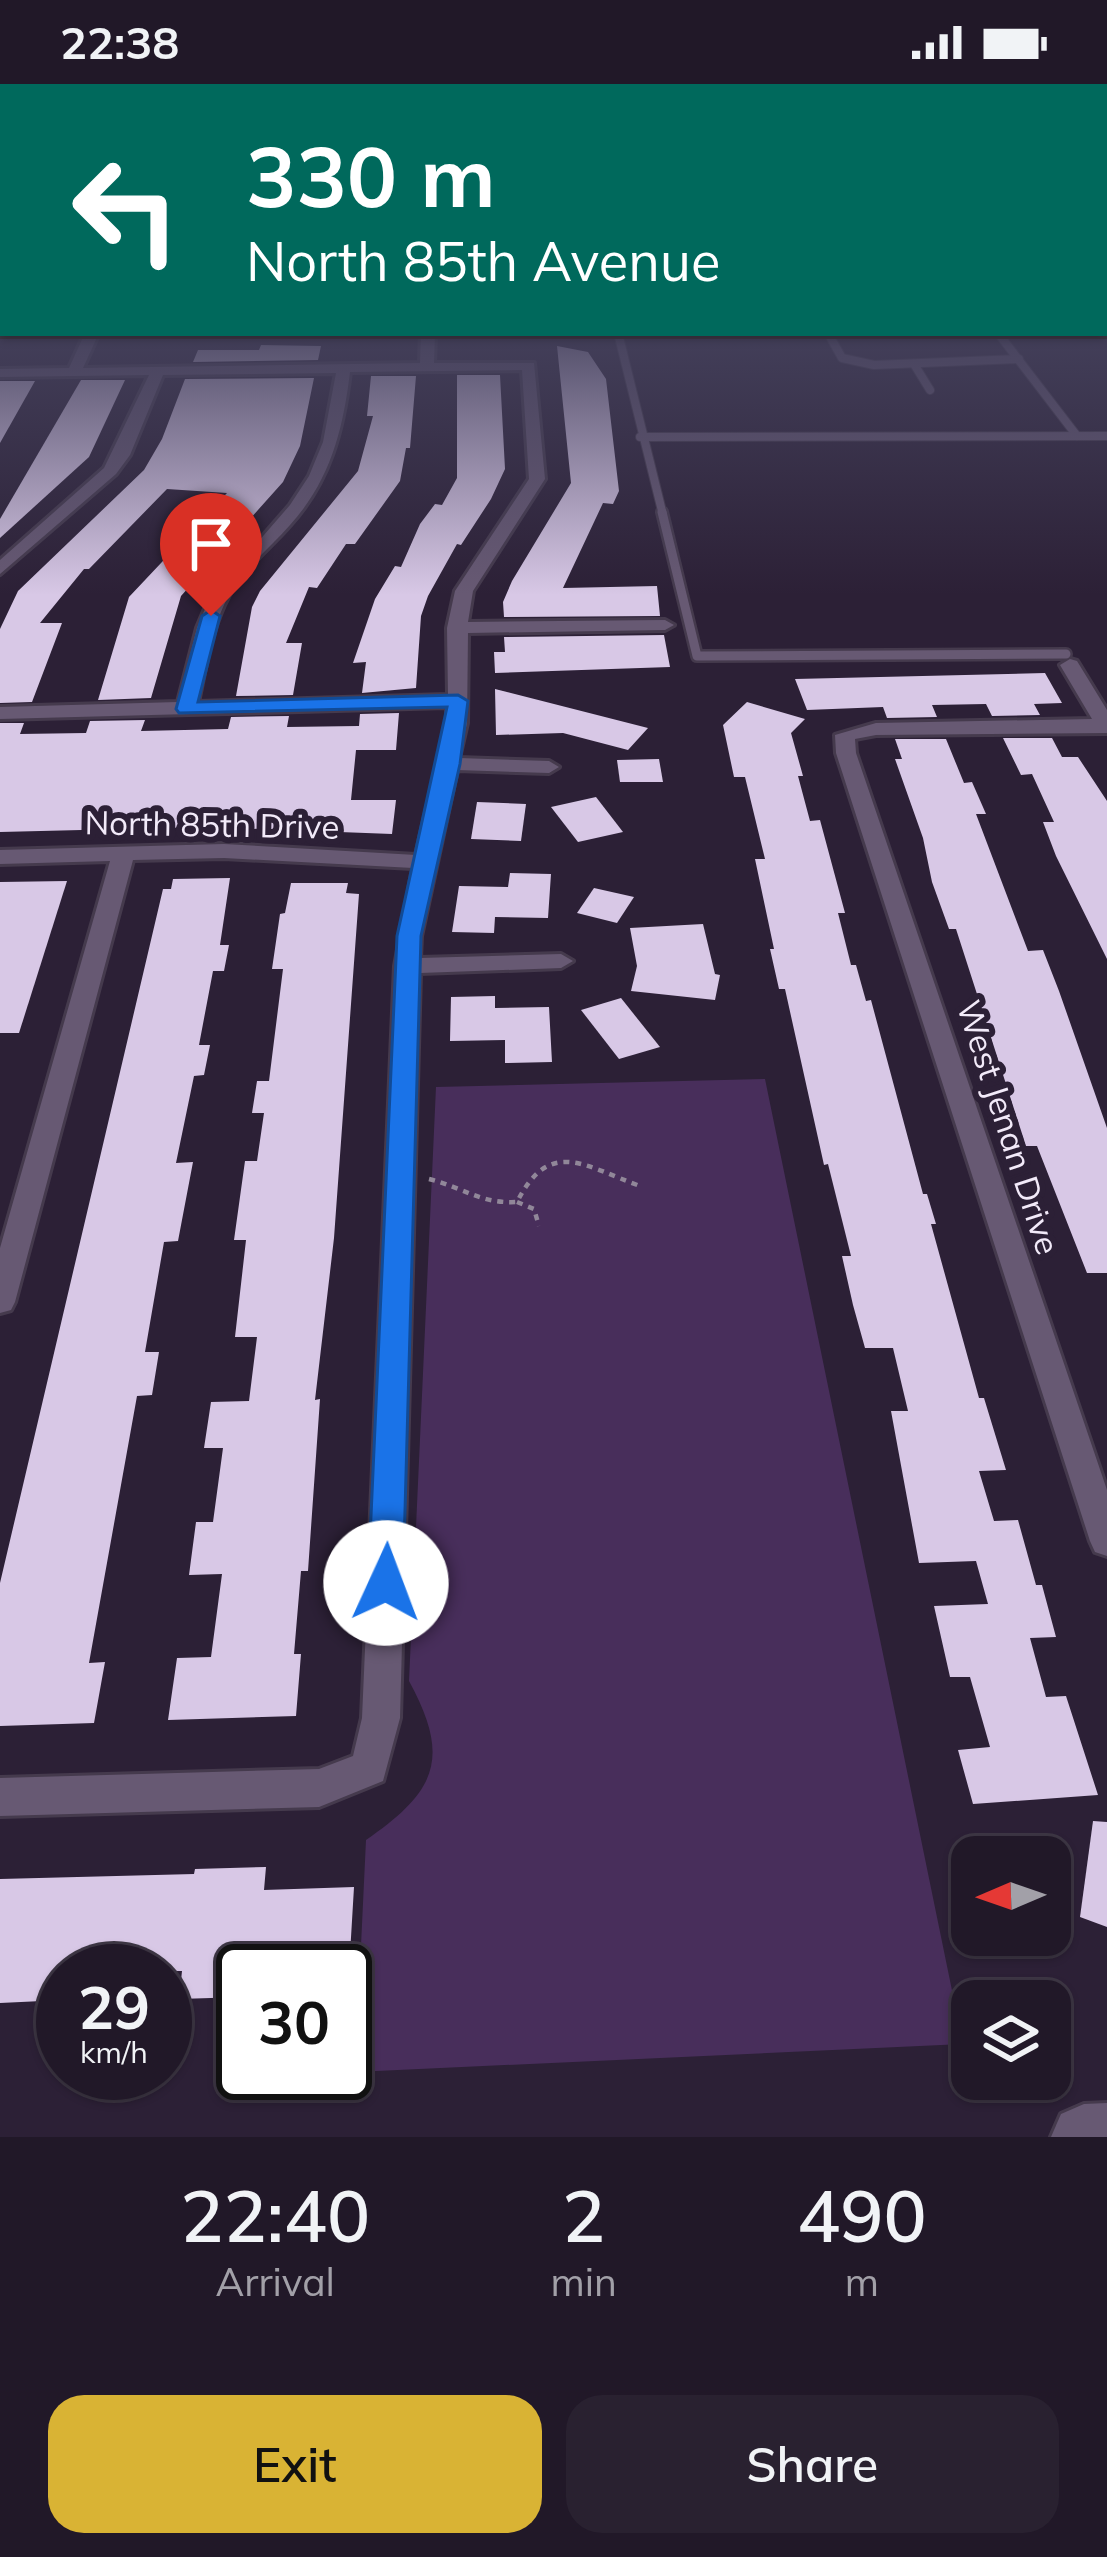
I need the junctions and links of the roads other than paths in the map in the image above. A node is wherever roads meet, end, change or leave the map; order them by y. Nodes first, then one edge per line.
1 (144, 404) edge
2 (339, 404) edge
3 (532, 404) edge
4 (633, 404) edge
5 (1053, 404) edge
6 (640, 436) junction
7 (1077, 436) junction
8 (1107, 436) edge
9 (0, 568) edge
10 (665, 625) dead end
11 (457, 628) junction
12 (1068, 660) joint
13 (458, 701) junction
14 (186, 709) junction
15 (0, 713) edge
16 (1106, 726) edge
17 (449, 764) junction
18 (549, 767) dead end
19 (123, 854) junction
20 (0, 857) edge
21 (424, 862) junction
22 (561, 961) dead end
23 (406, 966) junction
24 (0, 1302) edge
25 (1107, 1541) edge
26 (0, 1797) edge
27 (1107, 2136) edge
28 (1084, 2137) edge

1 - 9 street
2 - 14 street
3 - 11 street
4 - 6 lane
5 - 7 lane
6 - 7 lane
6 - 12 lane
7 - 8 lane
10 - 11 street
11 - 13 street
12 - 16 street
13 - 14 street
13 - 17 street
14 - 15 street
16 - 25 street, West Jenan Drive
17 - 18 street
17 - 21 street
19 - 20 street, North 85th Drive
19 - 21 street, North 85th Drive
19 - 24 street
21 - 23 street
22 - 23 street
23 - 26 street
27 - 28 street

